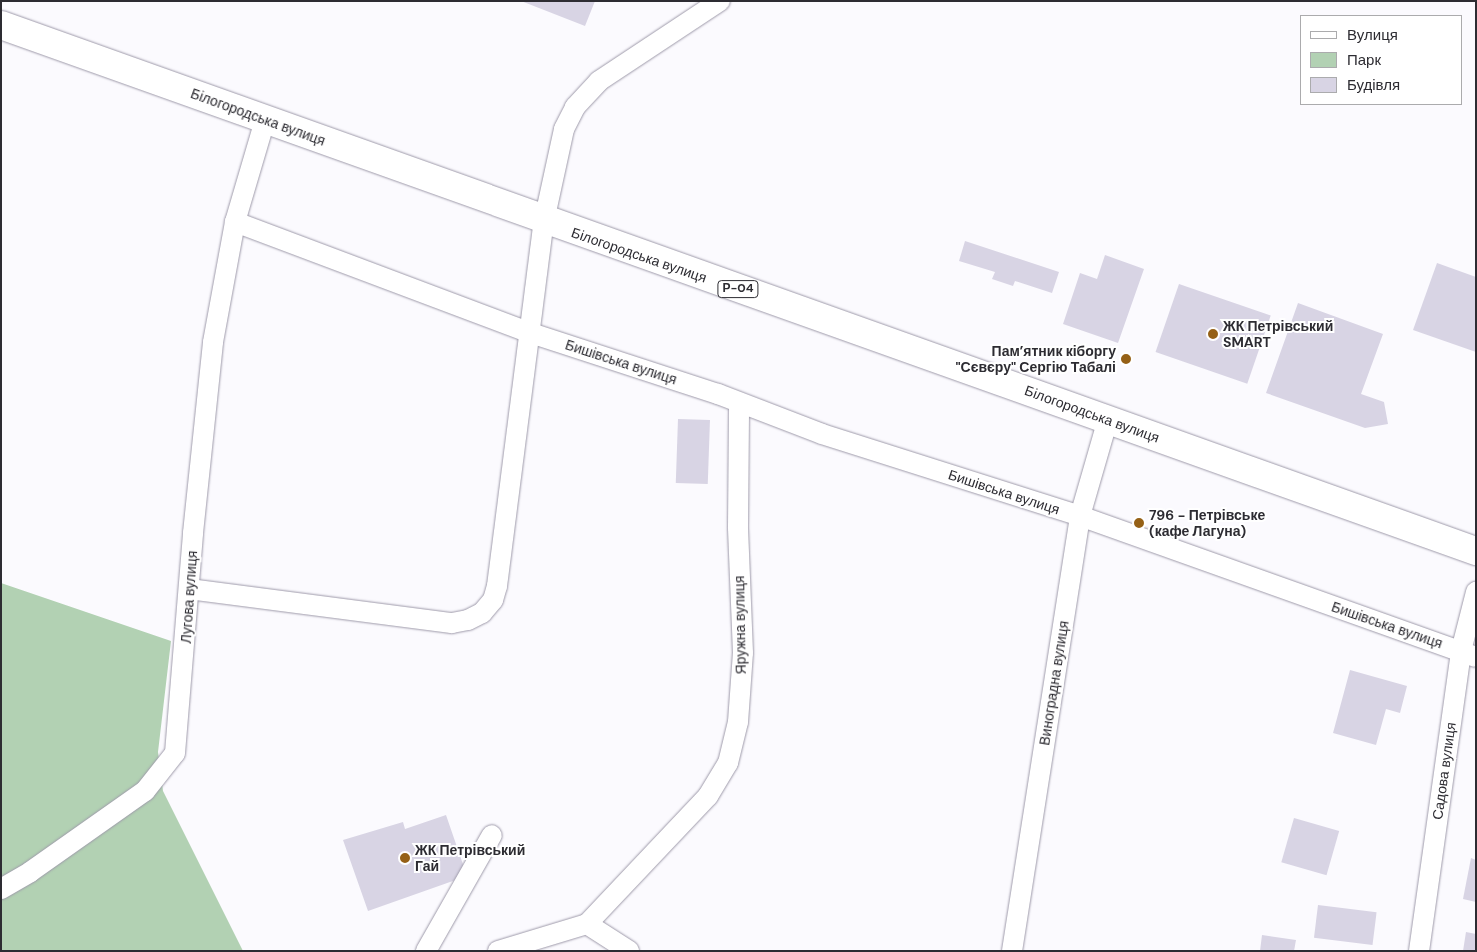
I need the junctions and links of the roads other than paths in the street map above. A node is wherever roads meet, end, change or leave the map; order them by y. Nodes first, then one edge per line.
1 (720, 1) edge
2 (1, 26) edge
3 (265, 120) junction
4 (544, 221) junction
5 (235, 222) junction
6 (531, 333) junction
7 (739, 403) junction
8 (1108, 419) junction
9 (1080, 516) junction
10 (1476, 551) edge
11 (189, 589) junction
12 (1476, 592) edge
13 (1468, 654) edge
14 (492, 836) dead end
15 (1, 888) edge
16 (587, 924) junction
17 (426, 951) edge
18 (498, 951) edge
19 (629, 951) edge
20 (1012, 951) edge
21 (1418, 951) edge

1 - 4 street
2 - 3 main road, Білогородська вулиця / Р-04
3 - 4 main road, Білогородська вулиця / Р-04
3 - 5 street, Лугова вулиця
4 - 6 street
4 - 8 main road, Білогородська вулиця / Р-04
5 - 6 street, Бишівська вулиця
5 - 11 street, Лугова вулиця
6 - 7 street, Бишівська вулиця
6 - 11 street
7 - 9 street, Бишівська вулиця
7 - 16 street, Яружна вулиця
8 - 9 street, Виноградна вулиця
8 - 10 main road, Білогородська вулиця / Р-04
9 - 13 street, Бишівська вулиця
9 - 20 street, Виноградна вулиця
11 - 15 street, Лугова вулиця
12 - 13 street, Садова вулиця
13 - 21 street, Садова вулиця
14 - 17 street
16 - 18 street
16 - 19 street

